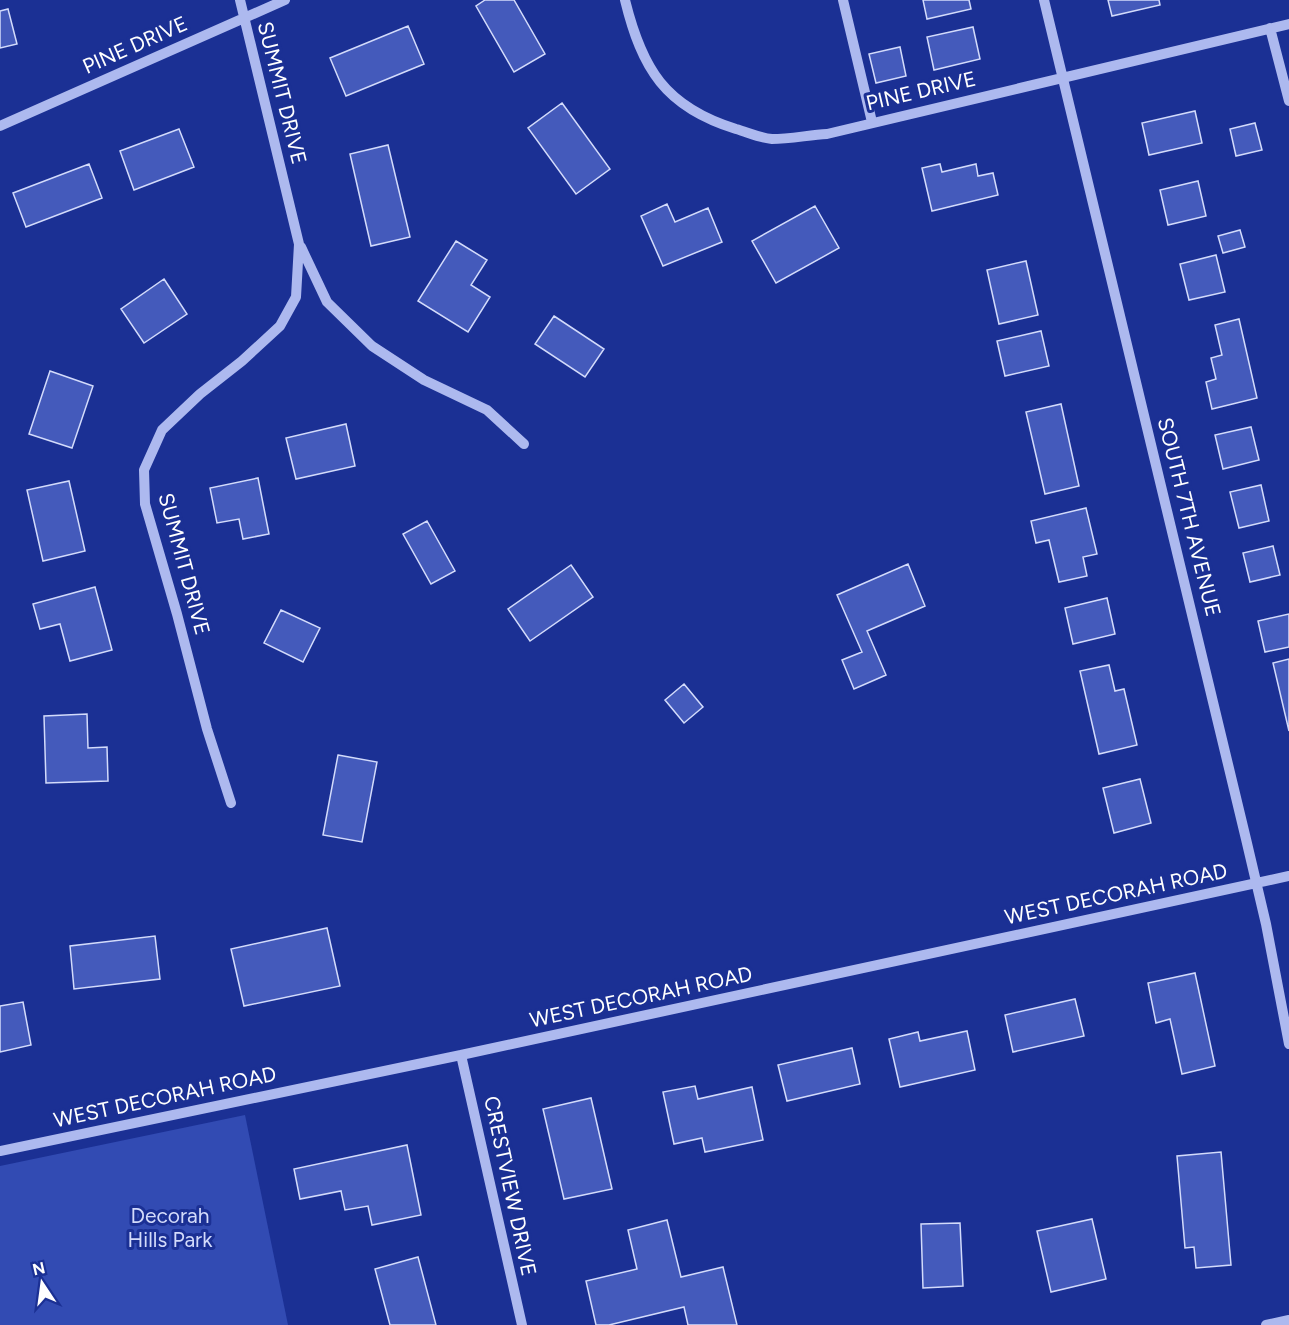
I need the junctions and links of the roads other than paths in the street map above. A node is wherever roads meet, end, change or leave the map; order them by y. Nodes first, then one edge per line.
1 (240, 0) edge
2 (285, 0) edge
3 (625, 0) edge
4 (843, 0) edge
5 (1044, 0) edge
6 (244, 18) junction
7 (1289, 24) edge
8 (1270, 28) junction
9 (1062, 78) junction
10 (1289, 101) edge
11 (872, 122) junction
12 (0, 126) edge
13 (299, 244) junction
14 (524, 444) dead end
15 (231, 803) dead end
16 (1289, 876) edge
17 (1256, 884) junction
18 (1289, 1044) edge
19 (462, 1055) junction
20 (0, 1151) edge
21 (1289, 1320) edge
22 (522, 1325) edge
23 (1266, 1325) edge

1 - 6 street, SUMMIT DRIVE
2 - 6 street, PINE DRIVE
3 - 11 street, PINE DRIVE
4 - 11 street
5 - 9 street, SOUTH 7TH AVENUE
6 - 12 street, PINE DRIVE
6 - 13 street, SUMMIT DRIVE
7 - 8 street, PINE DRIVE
8 - 9 street, PINE DRIVE
8 - 10 street
9 - 11 street, PINE DRIVE
9 - 17 street, SOUTH 7TH AVENUE
13 - 14 street
13 - 15 street, SUMMIT DRIVE
16 - 17 street, WEST DECORAH ROAD
17 - 18 street, SOUTH 7TH AVENUE
17 - 19 street, WEST DECORAH ROAD
19 - 20 street, WEST DECORAH ROAD
19 - 22 street, CRESTVIEW DRIVE
21 - 23 street

